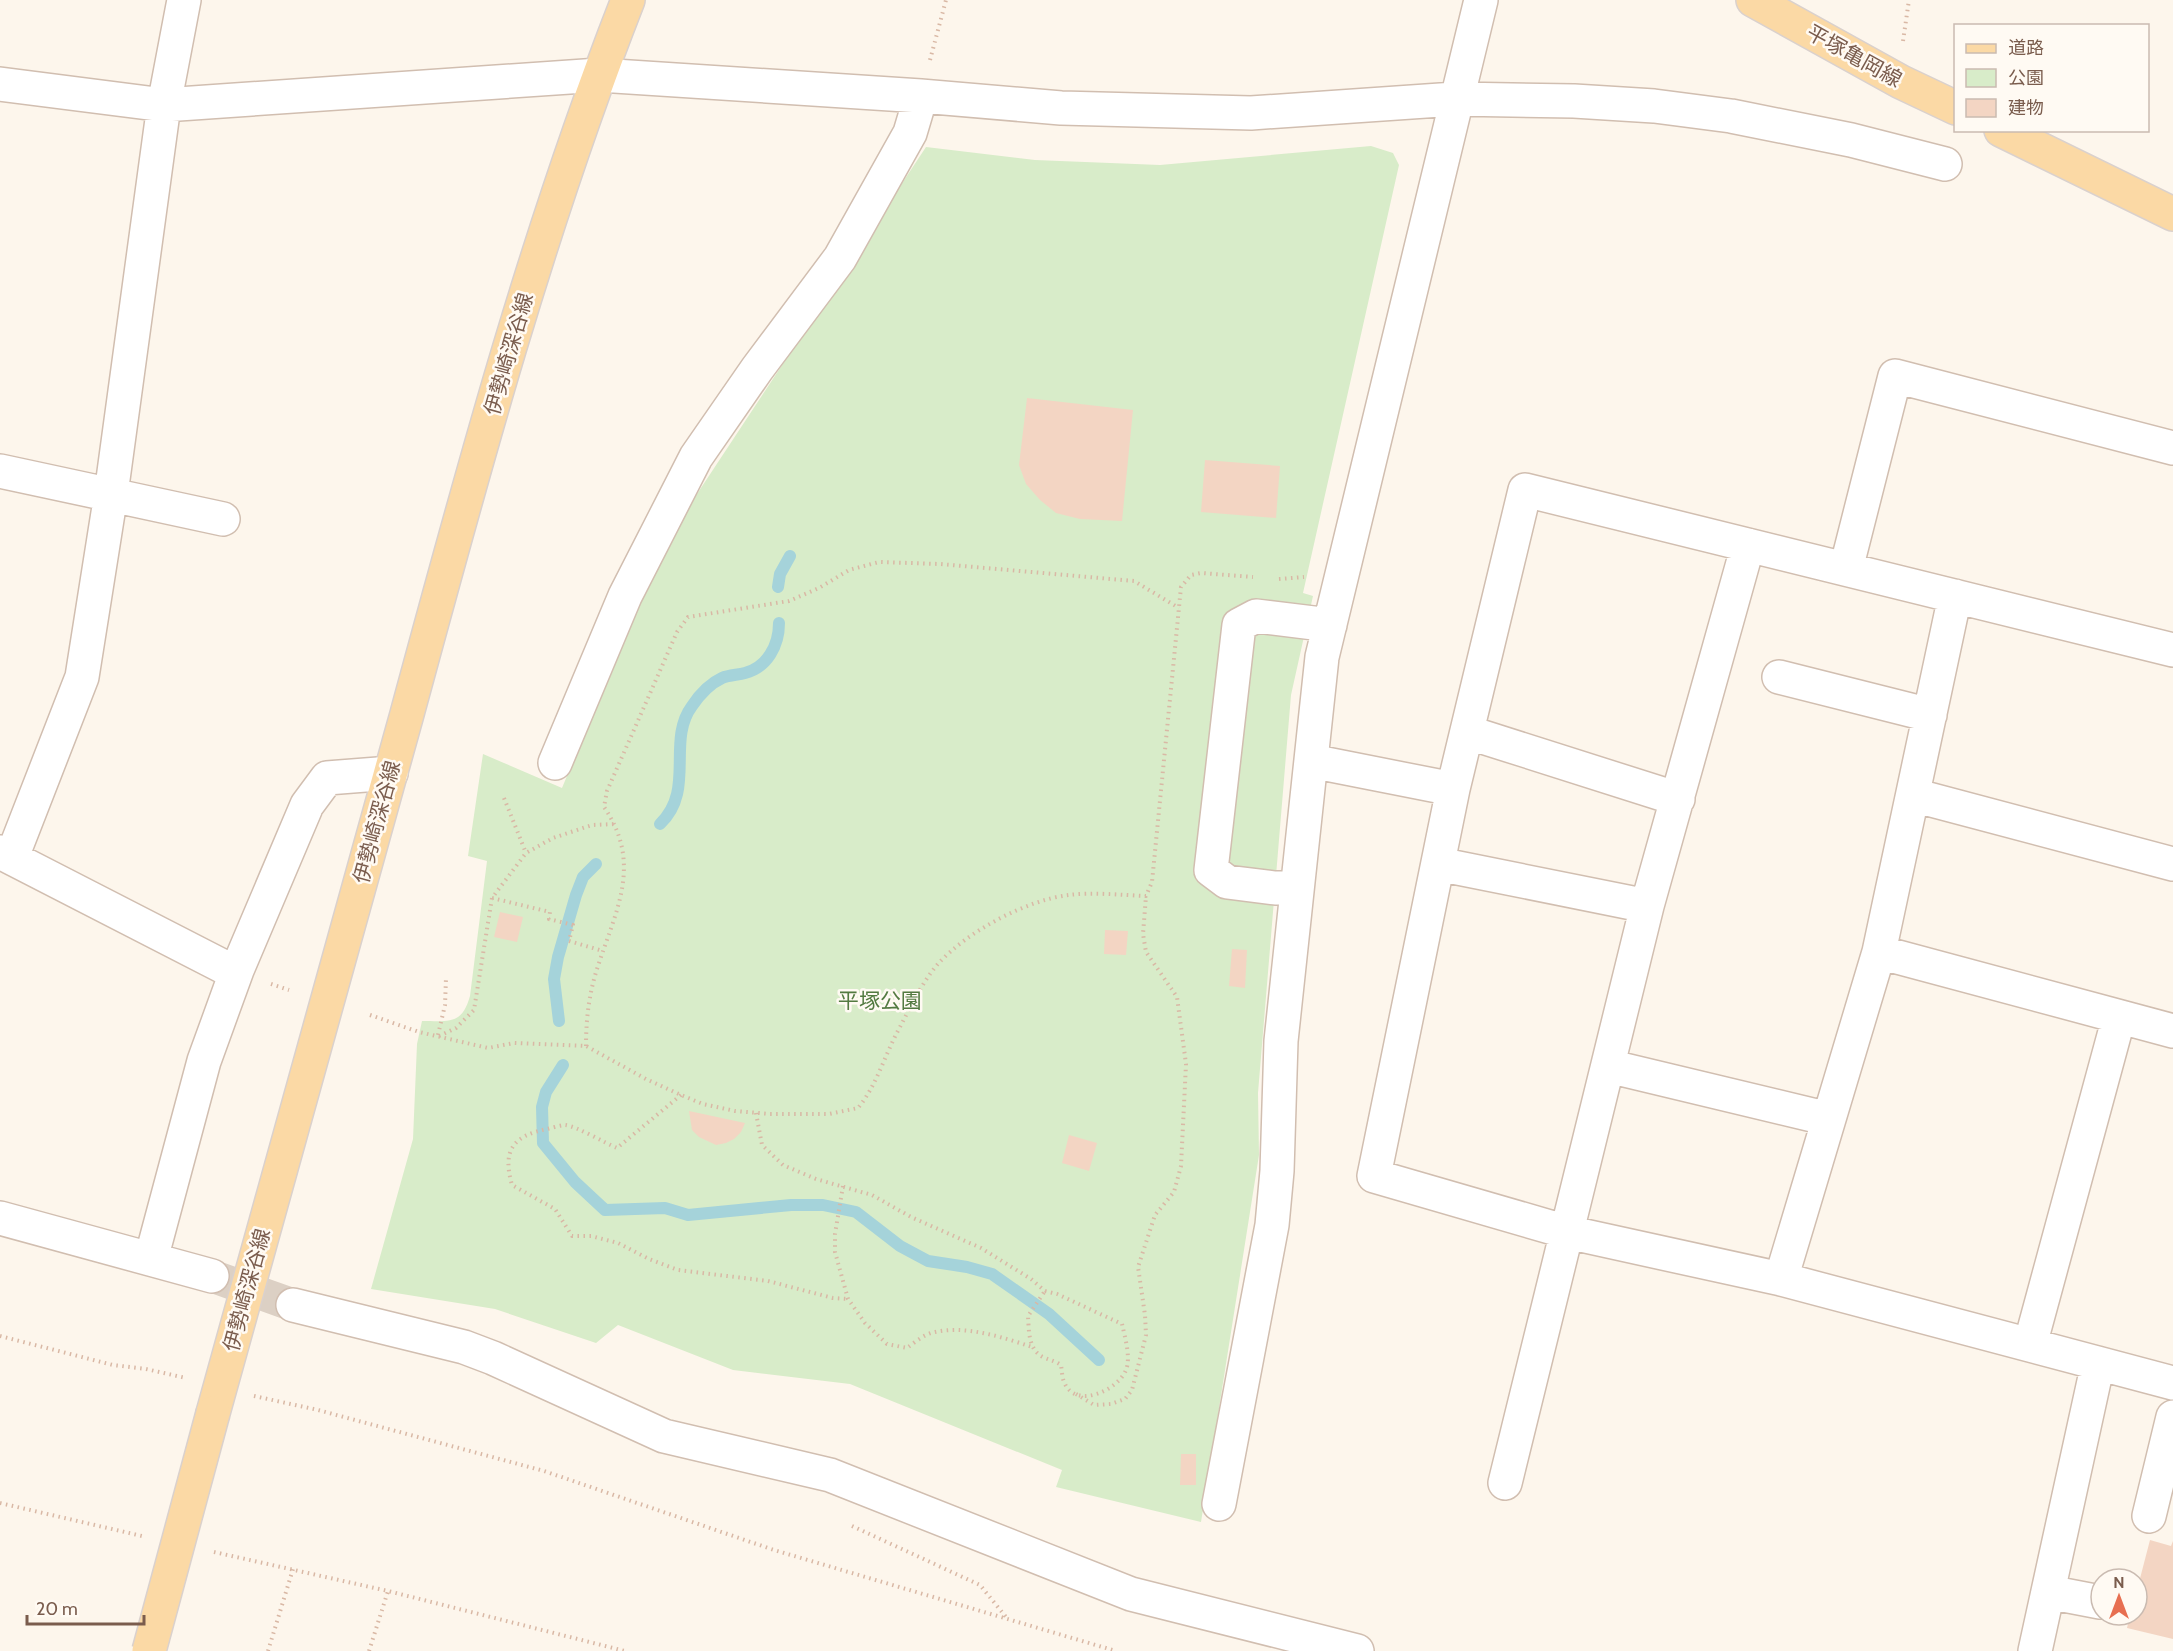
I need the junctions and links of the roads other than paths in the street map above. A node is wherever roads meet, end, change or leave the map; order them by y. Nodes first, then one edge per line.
1 (184, 0) edge
2 (628, 0) edge
3 (1481, 0) edge
4 (1753, 0) edge
5 (599, 75) junction
6 (0, 84) edge
7 (921, 96) junction
8 (1455, 99) junction
9 (164, 105) junction
10 (1954, 107) edge
11 (2005, 132) edge
12 (1945, 164) dead end
13 (2173, 214) edge
14 (2173, 448) edge
15 (0, 471) edge
16 (111, 494) junction
17 (223, 519) dead end
18 (1748, 545) junction
19 (1846, 569) junction
20 (1956, 596) junction
21 (1330, 625) junction
22 (2173, 650) edge
23 (1779, 677) dead end
24 (1930, 715) junction
25 (1467, 732) junction
26 (1311, 761) junction
27 (555, 764) dead end
28 (391, 772) junction
29 (1453, 789) junction
30 (1913, 795) junction
31 (1678, 799) junction
32 (6, 855) edge
33 (1438, 864) junction
34 (2173, 864) edge
35 (1296, 888) junction
36 (1647, 906) junction
37 (1879, 952) junction
38 (237, 970) junction
39 (2119, 1017) junction
40 (2173, 1031) edge
41 (1608, 1066) junction
42 (1829, 1119) junction
43 (0, 1218) edge
44 (1567, 1232) junction
45 (151, 1259) junction
46 (212, 1276) tunnel mouth
47 (1781, 1280) junction
48 (293, 1305) tunnel mouth
49 (2030, 1345) junction
50 (2098, 1363) junction
51 (2173, 1383) edge
52 (2173, 1418) edge
53 (1505, 1483) dead end
54 (1219, 1504) dead end
55 (2149, 1516) dead end
56 (2048, 1592) junction
57 (2089, 1600) edge
58 (149, 1651) edge
59 (1357, 1651) edge
60 (2035, 1651) edge

1 - 9 street
2 - 5 main road, 伊勢崎深谷線
3 - 8 street
4 - 10 main road, 平塚亀岡線
5 - 7 street
5 - 9 street
5 - 28 main road, 伊勢崎深谷線
6 - 9 street
7 - 8 street
7 - 27 street
8 - 12 street
8 - 21 street
9 - 16 street
11 - 13 main road
14 - 19 street
15 - 16 street
16 - 17 street
16 - 32 street
18 - 19 street
18 - 25 street
18 - 31 street
19 - 20 street
20 - 22 street
20 - 24 street
21 - 26 street
21 - 35 street
23 - 24 street
24 - 30 street
25 - 29 street
25 - 31 street
26 - 29 street
26 - 35 street
28 - 38 street
28 - 58 main road, 伊勢崎深谷線, bridge
29 - 33 street
30 - 34 street
30 - 37 street
31 - 36 street
32 - 38 street
33 - 36 street
33 - 44 street
35 - 54 street
36 - 41 street
37 - 39 street
37 - 42 street
38 - 45 street
39 - 40 street
39 - 49 street
41 - 42 street
41 - 44 street
42 - 47 street
43 - 45 street
44 - 47 street
44 - 53 street
45 - 46 street
47 - 49 street
48 - 59 street
49 - 50 street
50 - 51 street
50 - 56 street
52 - 55 street
56 - 57 street
56 - 60 street

